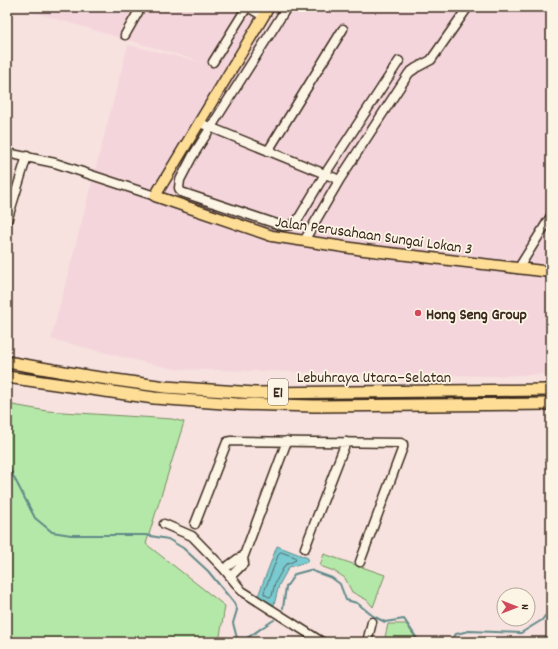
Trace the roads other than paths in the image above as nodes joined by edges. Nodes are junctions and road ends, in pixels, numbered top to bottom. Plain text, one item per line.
1 (141, 7) edge
2 (247, 7) edge
3 (287, 7) edge
4 (468, 7) edge
5 (266, 11) edge
6 (343, 29) dead end
7 (125, 35) dead end
8 (399, 61) dead end
9 (213, 62) dead end
10 (200, 123) junction
11 (210, 127) junction
12 (268, 151) junction
13 (7, 153) edge
14 (27, 156) junction
15 (325, 174) junction
16 (335, 178) dead end
17 (156, 196) junction
18 (551, 216) edge
19 (7, 221) edge
20 (304, 241) junction
21 (518, 268) junction
22 (551, 272) edge
23 (7, 362) edge
24 (7, 377) edge
25 (551, 390) edge
26 (551, 404) edge
27 (287, 441) junction
28 (346, 442) junction
29 (164, 524) dead end
30 (195, 524) dead end
31 (305, 548) dead end
32 (243, 558) junction
33 (360, 562) dead end
34 (224, 568) junction
35 (231, 576) junction
36 (372, 622) dead end
37 (322, 642) edge
38 (367, 642) edge

1 - 7 street
2 - 5 street
2 - 9 street
3 - 11 street
4 - 20 street
5 - 10 main road
6 - 12 street
8 - 15 street
10 - 11 street
10 - 17 main road
11 - 12 street
11 - 15 street
12 - 15 street
13 - 14 street
14 - 17 street
14 - 19 street
15 - 16 street
17 - 20 main road, Jalan Perusahaan Sungai Lokan 3
18 - 21 street
20 - 21 main road, Jalan Perusahaan Sungai Lokan 3
21 - 22 main road, Jalan Perusahaan Sungai Lokan 3
23 - 25 highway, Lebuhraya Utara–Selatan / E1
24 - 26 highway, Lebuhraya Utara–Selatan / E1
27 - 28 street
27 - 30 street
27 - 32 street
28 - 31 street
28 - 33 street
29 - 34 street
32 - 34 street
32 - 35 street
34 - 35 street
35 - 37 street
36 - 38 street

